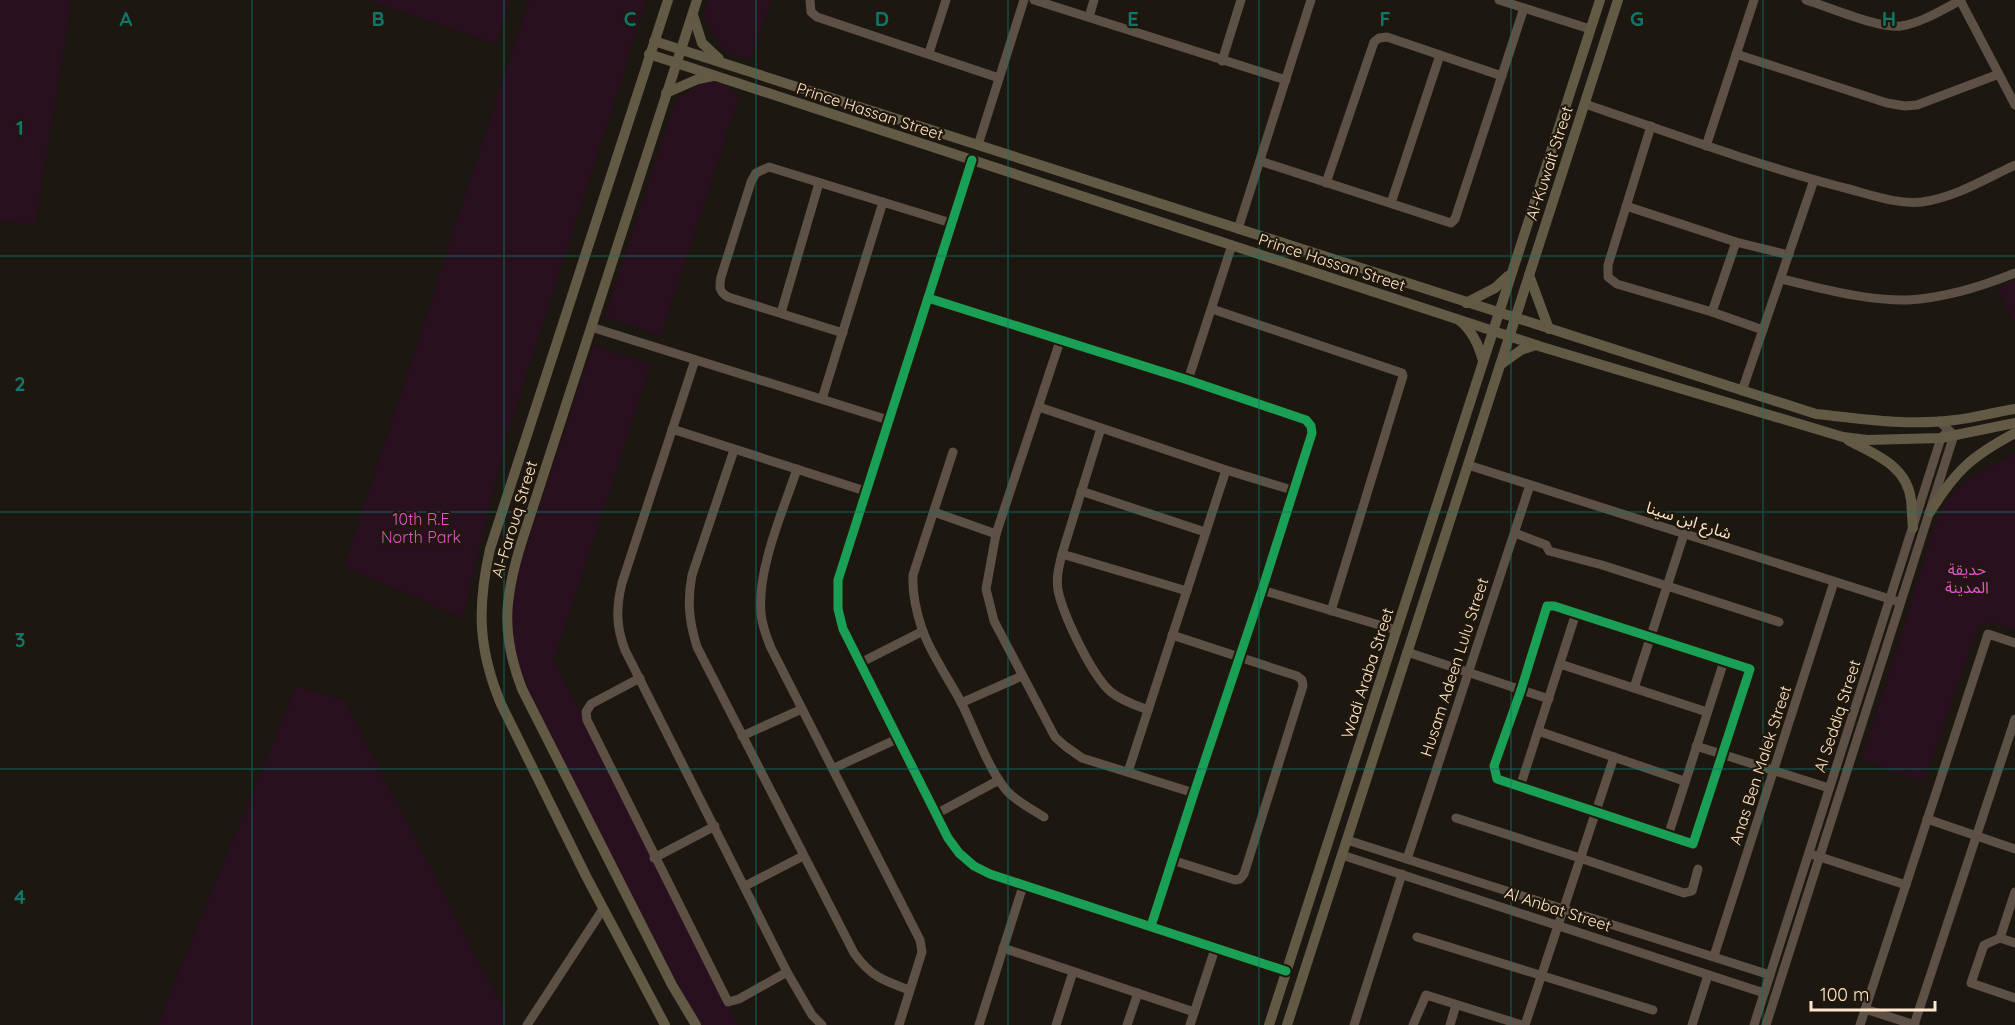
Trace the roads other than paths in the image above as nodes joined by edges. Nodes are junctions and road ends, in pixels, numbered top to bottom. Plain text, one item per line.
1 (668, 0) edge
2 (697, 0) edge
3 (810, 0) edge
4 (946, 0) edge
5 (1024, 0) edge
6 (1035, 0) edge
7 (1094, 0) edge
8 (1241, 0) edge
9 (1311, 0) edge
10 (1499, 0) edge
11 (1600, 0) edge
12 (1618, 0) edge
13 (1754, 0) edge
14 (1806, 0) edge
15 (1961, 0) edge
16 (1524, 8) junction
17 (693, 13) junction
18 (1089, 17) junction
19 (1590, 29) junction
20 (654, 41) junction
21 (680, 50) junction
22 (929, 53) junction
23 (649, 54) junction
24 (1736, 54) junction
25 (1440, 55) junction
26 (1222, 61) junction
27 (676, 63) junction
28 (724, 64) junction
29 (1999, 74) junction
30 (715, 76) junction
31 (1502, 76) junction
32 (999, 78) junction
33 (1286, 80) junction
34 (666, 93) junction
35 (1585, 104) junction
36 (2015, 105) edge
37 (1651, 126) junction
38 (978, 145) junction
39 (1706, 146) junction
40 (972, 160) junction
41 (1260, 161) junction
42 (2015, 165) edge
43 (1814, 180) junction
44 (819, 183) junction
45 (1326, 183) junction
46 (883, 202) junction
47 (1391, 203) junction
48 (1626, 206) junction
49 (951, 223) junction
50 (1238, 229) junction
51 (1736, 242) junction
52 (1232, 245) junction
53 (1789, 255) junction
54 (1512, 271) junction
55 (2015, 273) edge
56 (1529, 275) junction
57 (1781, 279) junction
58 (928, 298) junction
59 (1466, 303) junction
60 (1212, 309) junction
61 (1712, 312) junction
62 (781, 313) junction
63 (1499, 313) junction
64 (1515, 318) junction
65 (1458, 319) junction
66 (591, 327) junction
67 (1549, 329) junction
68 (1493, 330) junction
69 (1763, 330) junction
70 (843, 333) junction
71 (1509, 336) junction
72 (1060, 341) junction
73 (1542, 347) junction
74 (695, 360) junction
75 (1483, 362) junction
76 (1500, 365) junction
77 (1188, 380) junction
78 (1742, 392) junction
79 (822, 399) junction
80 (1039, 408) junction
81 (2015, 409) edge
82 (888, 420) junction
83 (1956, 420) junction
84 (1939, 421) junction
85 (2015, 423) edge
86 (1101, 428) junction
87 (672, 429) junction
88 (2015, 433) edge
89 (1948, 434) junction
90 (1843, 437) junction
91 (734, 450) junction
92 (953, 452) dead end
93 (1468, 465) junction
94 (796, 470) junction
95 (1226, 470) junction
96 (1530, 485) junction
97 (1292, 490) junction
98 (865, 491) junction
99 (1081, 491) junction
100 (934, 512) junction
101 (1930, 512) junction
102 (1913, 528) junction
103 (1205, 532) junction
104 (1515, 533) junction
105 (996, 534) junction
106 (1684, 534) junction
107 (1062, 554) junction
108 (1834, 582) junction
109 (1667, 587) junction
110 (1262, 590) junction
111 (1187, 591) junction
112 (1890, 600) junction
113 (1901, 603) junction
114 (1330, 611) junction
115 (1576, 613) junction
116 (1779, 622) dead end
117 (1396, 630) junction
118 (923, 632) junction
119 (1172, 635) junction
120 (1650, 637) junction
121 (2015, 643) edge
122 (1407, 652) junction
123 (1240, 657) junction
124 (1724, 661) junction
125 (860, 663) junction
126 (1560, 664) junction
127 (1468, 673) junction
128 (1022, 676) junction
129 (640, 678) junction
130 (1634, 688) junction
131 (1521, 690) junction
132 (1548, 699) junction
133 (962, 703) junction
134 (802, 709) junction
135 (1148, 710) junction
136 (1707, 712) junction
137 (1369, 714) junction
138 (1386, 718) junction
139 (2015, 719) edge
140 (1538, 731) junction
141 (742, 736) junction
142 (897, 739) junction
143 (1696, 746) junction
144 (1723, 754) junction
145 (1614, 757) junction
146 (834, 768) junction
147 (1774, 770) junction
148 (1128, 772) junction
149 (999, 780) junction
150 (1684, 781) junction
151 (1520, 787) junction
152 (1829, 788) junction
153 (1194, 793) junction
154 (1596, 812) junction
155 (936, 814) junction
156 (1044, 817) dead end
157 (1456, 819) dead end
158 (1927, 819) junction
159 (715, 826) junction
160 (1668, 836) junction
161 (1976, 836) junction
162 (1347, 840) junction
163 (2015, 849) edge
164 (1809, 854) junction
165 (1342, 855) junction
166 (803, 856) junction
167 (1820, 857) junction
168 (654, 858) junction
169 (1407, 858) junction
170 (1580, 858) junction
171 (1172, 860) junction
172 (1698, 869) dead end
173 (1402, 874) junction
174 (1906, 885) junction
175 (745, 886) junction
176 (1023, 886) junction
177 (2015, 892) edge
178 (603, 909) junction
179 (1563, 909) junction
180 (1558, 925) junction
181 (1151, 926) junction
182 (1417, 937) dead end
183 (2000, 938) junction
184 (2015, 943) edge
185 (1004, 948) junction
186 (1215, 949) junction
187 (1714, 956) junction
188 (1286, 971) junction
189 (787, 972) junction
190 (1073, 972) junction
191 (1541, 975) junction
192 (1708, 975) junction
193 (1770, 975) junction
194 (909, 990) junction
195 (1137, 993) junction
196 (1764, 993) junction
197 (2015, 998) edge
198 (1456, 1005) junction
199 (1865, 1009) junction
200 (1653, 1010) dead end
201 (1194, 1012) junction
202 (1863, 1024) edge
203 (527, 1025) edge
204 (665, 1025) edge
205 (696, 1025) edge
206 (822, 1025) edge
207 (899, 1025) edge
208 (980, 1025) edge
209 (1056, 1025) edge
210 (1127, 1025) edge
211 (1190, 1025) edge
212 (1269, 1025) edge
213 (1287, 1025) edge
214 (1354, 1025) edge
215 (1413, 1025) edge
216 (1450, 1025) edge
217 (1523, 1025) edge
218 (1692, 1025) edge
219 (1754, 1025) edge
220 (1766, 1025) edge
221 (1915, 1025) edge

1 - 20 main road, Al-Farouq Street
2 - 17 main road, Al-Farouq Street
3 - 22 street
4 - 22 street
5 - 32 street
6 - 18 street
7 - 18 street
8 - 26 street
9 - 33 street
10 - 16 street
11 - 19 main road, Al-Kuwait Street
12 - 35 main road, Al-Kuwait Street
13 - 24 street
14 - 15 street
15 - 29 street
16 - 19 street
16 - 31 street
17 - 21 main road, Al-Farouq Street
17 - 28 main road
18 - 26 street
19 - 54 main road, Al-Kuwait Street
20 - 21 main road, Prince Hassan Street
20 - 23 main road, Al-Farouq Street
21 - 27 main road, Al-Farouq Street
21 - 28 main road, Prince Hassan Street
22 - 32 street
23 - 27 main road, Prince Hassan Street
23 - 178 main road, Al-Farouq Street
24 - 29 street
24 - 39 street
25 - 31 street
25 - 45 street
25 - 47 street
26 - 33 street
27 - 30 main road, Prince Hassan Street
27 - 34 main road, Al-Farouq Street
28 - 38 main road, Prince Hassan Street
29 - 36 street
30 - 34 main road
30 - 40 main road, Prince Hassan Street
31 - 47 street
32 - 38 street
33 - 41 street
34 - 66 main road, Al-Farouq Street
35 - 37 street
35 - 56 main road, Al-Kuwait Street
37 - 39 street
37 - 48 street
38 - 50 main road, Prince Hassan Street
39 - 43 street
40 - 49 street
40 - 52 main road, Prince Hassan Street
41 - 45 street
41 - 50 street
42 - 43 street
43 - 53 street
44 - 46 street
44 - 62 street
44 - 62 street
45 - 47 street
46 - 49 street
46 - 70 street
48 - 51 street
48 - 61 street
49 - 58 street
50 - 59 main road, Prince Hassan Street
51 - 53 street
51 - 61 street
52 - 60 street
52 - 65 main road, Prince Hassan Street
53 - 57 street
54 - 59 main road
54 - 63 main road, Al-Kuwait Street
55 - 57 street
56 - 64 main road, Al-Kuwait Street
56 - 67 main road
57 - 69 street
58 - 72 street
58 - 82 street
59 - 63 main road, Prince Hassan Street
60 - 77 street
60 - 114 street
61 - 69 street
62 - 70 street
63 - 64 main road, Prince Hassan Street
63 - 68 main road, Al-Kuwait Street
64 - 67 main road, Prince Hassan Street
64 - 71 main road, Al-Kuwait Street
65 - 68 main road, Prince Hassan Street
65 - 75 main road
66 - 74 street
66 - 205 main road, Al-Farouq Street
67 - 78 main road, Prince Hassan Street
68 - 71 main road, Prince Hassan Street
68 - 75 main road, Wadi Araba Street
69 - 78 street
70 - 79 street
71 - 73 main road, Prince Hassan Street
71 - 76 main road, Wadi Araba Street
72 - 77 street
72 - 80 street
73 - 76 main road
73 - 90 main road, Prince Hassan Street
74 - 79 street
74 - 87 street
75 - 117 main road, Wadi Araba Street
76 - 93 main road, Wadi Araba Street
77 - 97 street
78 - 84 main road, Prince Hassan Street
79 - 82 street
80 - 86 street
80 - 105 street
81 - 83 main road, Prince Hassan Street
82 - 98 street
83 - 84 main road, Prince Hassan Street
83 - 89 street, Al Seddiq Street
84 - 89 street
85 - 89 main road, Prince Hassan Street
86 - 95 street
86 - 99 street
87 - 91 street
87 - 129 street
88 - 101 main road
89 - 90 main road, Prince Hassan Street
89 - 101 street, Al Seddiq Street
89 - 102 street, Al Seddiq Street
90 - 102 main road
91 - 94 street
91 - 141 street
92 - 100 street
93 - 96 street, شارع ابن سينا
93 - 122 main road, Wadi Araba Street
94 - 98 street
94 - 134 street
95 - 97 street
95 - 103 street
96 - 104 street, Husam Adeen Lulu Street
96 - 106 street, شارع ابن سينا
97 - 110 street
98 - 125 street
99 - 103 street
99 - 107 street
100 - 105 street
100 - 118 street
101 - 113 street, Al Seddiq Street
102 - 112 street, Al Seddiq Street
103 - 111 street
104 - 109 street
104 - 127 street, Husam Adeen Lulu Street
105 - 128 street
106 - 108 street, شارع ابن سينا
106 - 109 street
107 - 111 street
107 - 135 street
108 - 112 street, شارع ابن سينا
108 - 147 street, Anas Ben Malek Street
109 - 116 street
109 - 120 street
110 - 114 street
110 - 123 street
111 - 119 street
112 - 113 street, شارع ابن سينا
112 - 152 street, Al Seddiq Street
113 - 167 street, Al Seddiq Street
114 - 117 street
115 - 120 street
115 - 126 street
115 - 131 street
117 - 137 main road, Wadi Araba Street
118 - 125 street
118 - 133 street
119 - 123 street
119 - 135 street
120 - 124 street
120 - 130 street
121 - 158 street
122 - 127 street
122 - 138 main road, Wadi Araba Street
123 - 153 street
123 - 171 street
124 - 136 street
124 - 144 street
125 - 142 street
126 - 130 street
126 - 132 street
127 - 131 street
127 - 169 street, Husam Adeen Lulu Street
128 - 133 street
128 - 148 street
129 - 159 street
129 - 168 street
130 - 136 street
131 - 132 street
131 - 151 street
132 - 140 street
133 - 149 street
134 - 141 street
134 - 146 street
135 - 148 street
136 - 143 street
137 - 138 main road
137 - 188 main road, Wadi Araba Street
138 - 162 main road, Wadi Araba Street
139 - 161 street
140 - 145 street
140 - 151 street
141 - 166 street
142 - 146 street
142 - 155 street
143 - 144 street
143 - 150 street
144 - 147 street
144 - 160 street
145 - 150 street
145 - 154 street
146 - 194 street
147 - 152 street
147 - 187 street, Anas Ben Malek Street
148 - 153 street
149 - 155 street
149 - 156 street
150 - 160 street
151 - 154 street
152 - 164 street, Al Seddiq Street
153 - 171 street
154 - 160 street
154 - 170 street
155 - 176 street
157 - 170 street
158 - 161 street
158 - 174 street
159 - 168 street
159 - 175 street
161 - 163 street
161 - 221 street
162 - 165 main road, Wadi Araba Street
162 - 169 street, Al Anbat Street
164 - 167 street
164 - 193 street, Al Seddiq Street
165 - 173 street, Al Anbat Street
165 - 213 main road, Wadi Araba Street
166 - 175 street
166 - 194 street
167 - 174 street
167 - 220 street, Al Seddiq Street
168 - 189 street
169 - 179 street, Al Anbat Street
170 - 172 street
170 - 179 street
171 - 181 street
173 - 180 street, Al Anbat Street
173 - 214 street
174 - 199 street
175 - 189 street
176 - 181 street
176 - 185 street
177 - 183 street
178 - 203 street
178 - 204 main road, Al-Farouq Street
179 - 180 street
179 - 187 street, Al Anbat Street
180 - 191 street
180 - 192 street, Al Anbat Street
181 - 186 street
182 - 191 street
183 - 184 street
183 - 197 street
185 - 190 street
185 - 208 street
186 - 188 street
186 - 201 street
187 - 193 street, Al Anbat Street
188 - 212 main road, Wadi Araba Street
189 - 206 street
190 - 195 street
190 - 209 street
191 - 200 street
191 - 217 street
192 - 196 street, Al Anbat Street
192 - 218 street
193 - 196 street, Al Seddiq Street
194 - 207 street
195 - 201 street
195 - 210 street
196 - 219 street, Al Seddiq Street
198 - 215 street
198 - 216 street
198 - 217 street
199 - 202 street
199 - 221 street
201 - 211 street

